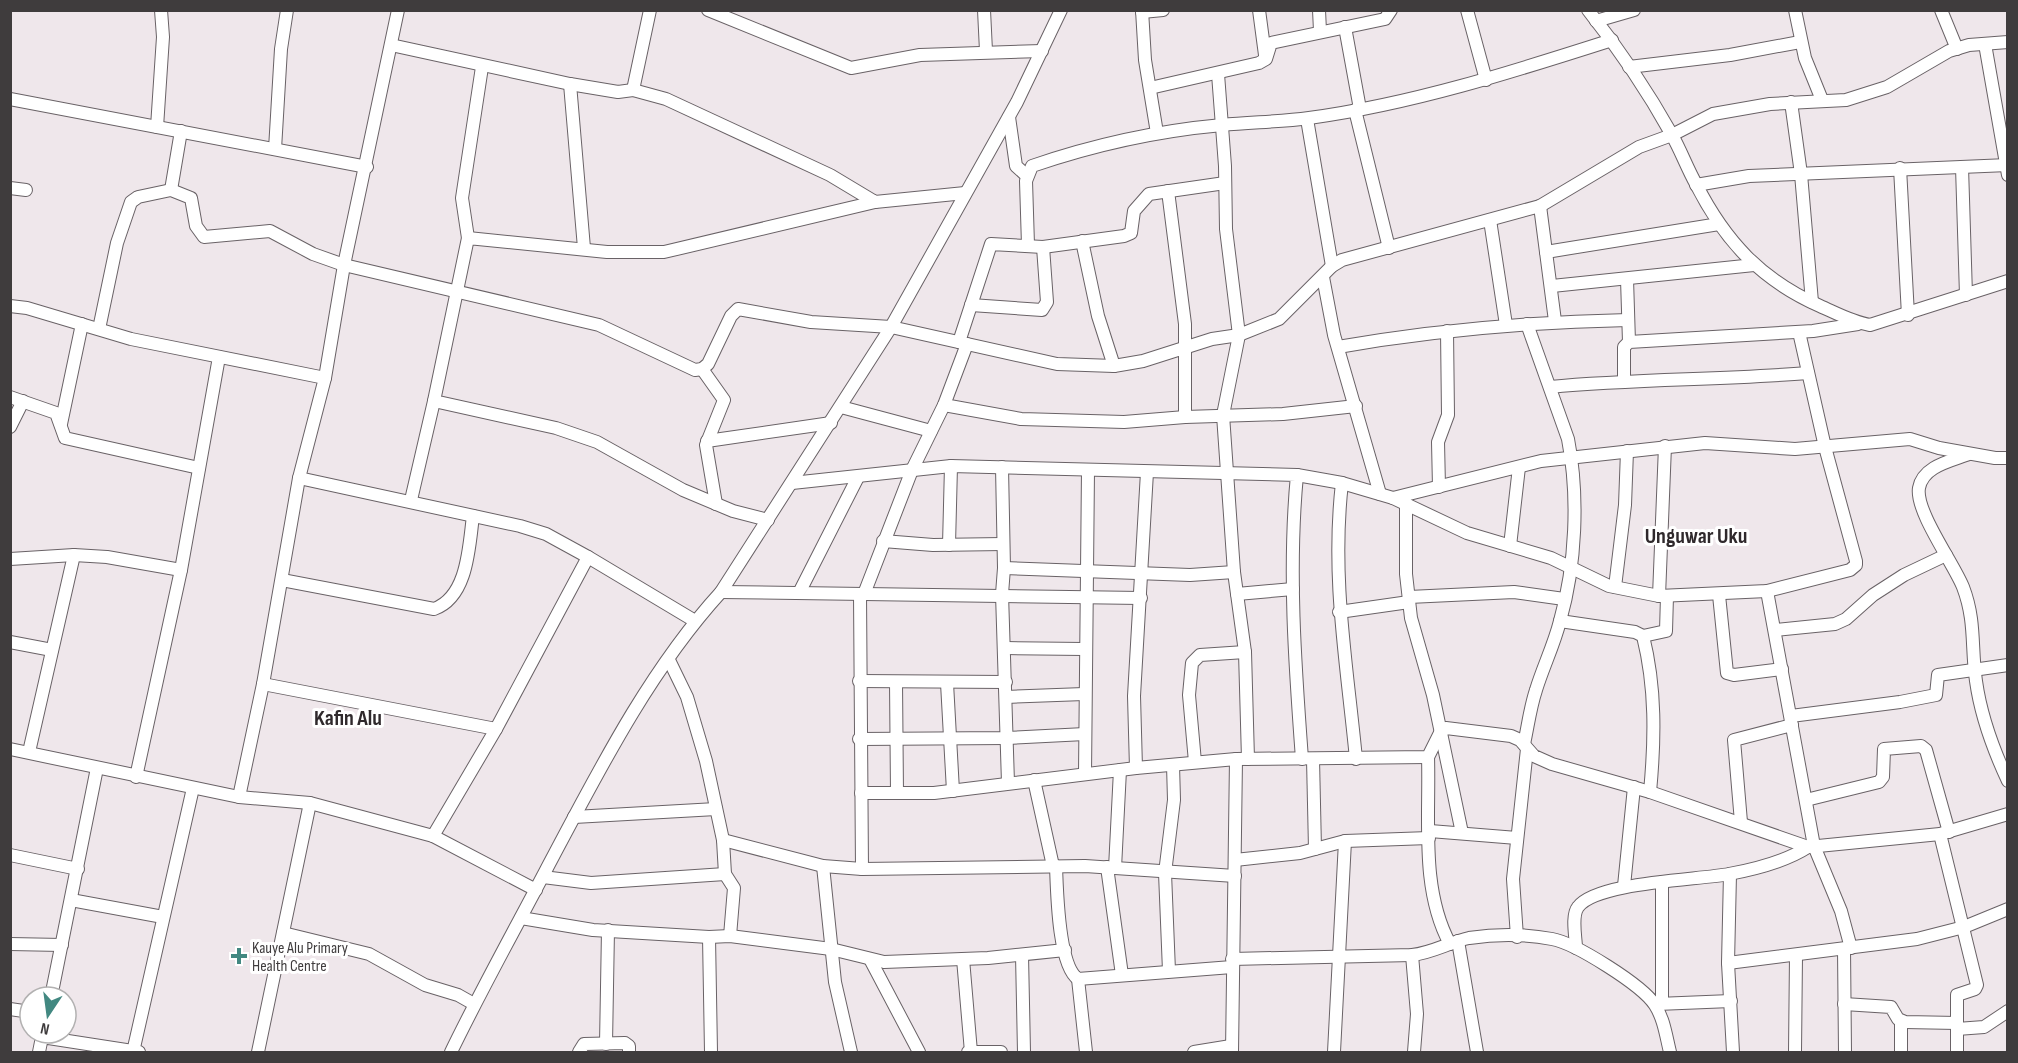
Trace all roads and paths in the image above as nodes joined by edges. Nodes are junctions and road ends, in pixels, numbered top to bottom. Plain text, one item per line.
1 (161, 10) edge
2 (287, 10) edge
3 (398, 10) edge
4 (650, 10) edge
5 (708, 10) edge
6 (984, 10) edge
7 (1061, 10) edge
8 (1163, 10) edge
9 (1259, 10) edge
10 (1319, 10) edge
11 (1392, 10) edge
12 (1467, 10) edge
13 (1588, 10) edge
14 (1634, 10) edge
15 (1795, 10) edge
16 (1941, 10) edge
17 (1142, 11) edge
18 (1596, 21) junction
19 (1345, 27) junction
20 (1320, 31) junction
21 (1612, 40) junction
22 (1800, 42) junction
23 (2007, 42) edge
24 (1985, 44) junction
25 (391, 45) junction
26 (1957, 49) junction
27 (986, 51) junction
28 (1042, 51) junction
29 (1266, 59) junction
30 (482, 67) junction
31 (1629, 67) junction
32 (1218, 74) junction
33 (1486, 80) junction
34 (570, 84) junction
35 (1150, 88) junction
36 (633, 90) junction
37 (10, 99) edge
38 (1822, 100) junction
39 (1791, 102) junction
40 (1357, 110) junction
41 (1009, 117) junction
42 (1307, 118) junction
43 (1222, 125) junction
44 (158, 126) junction
45 (181, 131) junction
46 (1157, 133) junction
47 (1672, 135) junction
48 (275, 149) junction
49 (367, 166) junction
50 (1962, 167) junction
51 (1900, 168) junction
52 (2007, 169) edge
53 (1801, 174) junction
54 (1026, 176) junction
55 (1225, 183) junction
56 (1696, 185) junction
57 (10, 188) edge
58 (26, 190) dead end
59 (171, 190) junction
60 (1168, 191) junction
61 (965, 193) junction
62 (875, 202) junction
63 (1540, 206) junction
64 (1490, 220) junction
65 (1719, 224) junction
66 (468, 238) junction
67 (1082, 242) junction
68 (1028, 245) junction
69 (1043, 246) junction
70 (584, 248) junction
71 (1389, 248) junction
72 (1546, 252) junction
73 (344, 265) junction
74 (1754, 265) junction
75 (1332, 266) junction
76 (1323, 277) junction
77 (1628, 279) junction
78 (2007, 281) edge
79 (1552, 286) junction
80 (456, 291) junction
81 (1966, 295) junction
82 (1812, 302) junction
83 (971, 304) junction
84 (10, 306) edge
85 (1908, 315) junction
86 (1628, 320) junction
87 (1555, 321) junction
88 (1860, 323) junction
89 (82, 324) junction
90 (1527, 324) junction
91 (1506, 325) junction
92 (891, 327) junction
93 (99, 329) junction
94 (1447, 330) junction
95 (1799, 332) junction
96 (1239, 334) junction
97 (1629, 342) junction
98 (963, 343) junction
99 (1186, 345) junction
100 (1338, 346) junction
101 (219, 357) junction
102 (1114, 366) junction
103 (702, 369) junction
104 (1808, 373) junction
105 (325, 378) junction
106 (1624, 380) junction
107 (1551, 387) junction
108 (17, 399) edge
109 (434, 401) junction
110 (944, 405) junction
111 (1356, 406) junction
112 (841, 407) junction
113 (1223, 415) junction
114 (1185, 417) junction
115 (831, 423) junction
116 (61, 424) junction
117 (10, 428) edge
118 (931, 431) junction
119 (707, 441) junction
120 (1665, 446) junction
121 (1825, 447) junction
122 (1627, 451) junction
123 (1971, 454) junction
124 (2007, 458) edge
125 (1572, 459) junction
126 (951, 466) junction
127 (1002, 467) junction
128 (1519, 467) junction
129 (199, 468) junction
130 (912, 470) junction
131 (1088, 471) junction
132 (1146, 472) junction
133 (1226, 472) junction
134 (1297, 475) junction
135 (858, 477) junction
136 (299, 478) junction
137 (792, 483) junction
138 (1342, 483) junction
139 (1439, 487) junction
140 (1380, 494) junction
141 (1393, 498) junction
142 (411, 500) junction
143 (1406, 503) junction
144 (716, 504) junction
145 (473, 516) junction
146 (768, 520) junction
147 (883, 541) junction
148 (1003, 544) junction
149 (949, 545) junction
150 (1510, 546) junction
151 (74, 555) junction
152 (1946, 555) junction
153 (588, 557) junction
154 (10, 559) edge
155 (1004, 568) junction
156 (1570, 568) junction
157 (181, 570) junction
158 (1086, 570) junction
159 (1234, 572) junction
160 (1142, 574) junction
161 (282, 580) junction
162 (1615, 587) junction
163 (1293, 589) junction
164 (800, 591) junction
165 (1767, 591) junction
166 (721, 592) junction
167 (862, 594) junction
168 (1002, 594) junction
169 (1237, 594) junction
170 (1719, 595) junction
171 (1086, 596) junction
172 (1663, 596) junction
173 (1141, 598) junction
174 (1564, 599) junction
175 (1409, 600) junction
176 (1339, 612) junction
177 (695, 621) junction
178 (1560, 621) junction
179 (1775, 630) junction
180 (1643, 636) junction
181 (10, 642) edge
182 (1006, 648) junction
183 (1084, 649) junction
184 (52, 650) junction
185 (1245, 652) junction
186 (669, 660) junction
187 (2007, 665) edge
188 (1782, 669) junction
189 (1975, 669) junction
190 (859, 681) junction
191 (896, 682) junction
192 (947, 682) junction
193 (1006, 682) junction
194 (263, 684) junction
195 (1084, 694) junction
196 (1006, 697) junction
197 (1791, 720) junction
198 (496, 729) junction
199 (1440, 732) junction
200 (1084, 734) junction
201 (1007, 738) junction
202 (860, 739) junction
203 (897, 739) junction
204 (950, 739) junction
205 (1525, 747) junction
206 (10, 749) edge
207 (29, 752) junction
208 (1428, 758) junction
209 (1242, 759) junction
210 (1308, 759) junction
211 (1356, 759) junction
212 (1195, 762) junction
213 (1173, 765) junction
214 (97, 768) junction
215 (1136, 768) junction
216 (1120, 770) junction
217 (1085, 774) junction
218 (136, 777) junction
219 (1034, 780) junction
220 (2007, 781) edge
221 (1008, 783) junction
222 (1634, 787) junction
223 (193, 788) junction
224 (953, 791) junction
225 (1650, 792) junction
226 (861, 793) junction
227 (897, 793) junction
228 (239, 796) junction
229 (1806, 800) junction
230 (310, 803) junction
231 (716, 808) junction
232 (2007, 814) edge
233 (574, 817) junction
234 (1741, 822) junction
235 (1462, 833) junction
236 (1944, 833) junction
237 (1430, 834) junction
238 (433, 836) junction
239 (1517, 838) junction
240 (723, 840) junction
241 (1344, 841) junction
242 (1811, 847) junction
243 (1315, 849) junction
244 (10, 855) edge
245 (1235, 861) junction
246 (823, 866) junction
247 (1054, 866) junction
248 (1111, 868) junction
249 (78, 869) junction
250 (862, 869) junction
251 (1165, 873) junction
252 (725, 874) junction
253 (1730, 874) junction
254 (1235, 876) junction
255 (543, 877) junction
256 (1662, 882) junction
257 (1623, 886) junction
258 (536, 890) junction
259 (71, 900) junction
260 (2007, 909) edge
261 (163, 917) junction
262 (521, 918) junction
263 (1964, 927) junction
264 (608, 930) junction
265 (283, 933) junction
266 (730, 936) junction
267 (710, 937) junction
268 (1517, 937) junction
269 (1454, 943) junction
270 (10, 944) edge
271 (62, 945) junction
272 (1576, 948) junction
273 (831, 949) junction
274 (1848, 949) junction
275 (1065, 950) junction
276 (1337, 954) junction
277 (1022, 955) junction
278 (1412, 955) junction
279 (1796, 956) junction
280 (963, 959) junction
281 (871, 961) junction
282 (1232, 963) junction
283 (1728, 963) junction
284 (1169, 971) junction
285 (1122, 975) junction
286 (1078, 979) junction
287 (54, 985) edge
288 (1731, 1001) junction
289 (474, 1004) junction
290 (1658, 1004) junction
291 (1844, 1004) junction
292 (2007, 1011) edge
293 (1901, 1022) junction
294 (1957, 1026) junction
295 (78, 1042) edge
296 (606, 1044) junction
297 (1231, 1049) edge
298 (136, 1052) edge
299 (970, 1052) edge
300 (258, 1053) edge
301 (451, 1053) edge
302 (579, 1053) edge
303 (629, 1053) edge
304 (711, 1053) edge
305 (851, 1053) edge
306 (919, 1053) edge
307 (1001, 1053) edge
308 (1024, 1053) edge
309 (1086, 1053) edge
310 (1194, 1053) edge
311 (1334, 1053) edge
312 (1414, 1053) edge
313 (1477, 1053) edge
314 (1670, 1053) edge
315 (1733, 1053) edge
316 (1796, 1053) edge
317 (1845, 1053) edge
318 (1901, 1053) edge
319 (1957, 1053) edge

1 - 44 street
2 - 48 street
3 - 25 street
4 - 36 street
5 - 27 street
6 - 27 street
7 - 28 street
8 - 17 street
9 - 29 street
10 - 20 street
11 - 19 street
12 - 33 street
13 - 18 street
14 - 18 street
15 - 22 street
16 - 26 street
17 - 35 street
18 - 21 street
19 - 20 street
19 - 40 street
20 - 29 street
21 - 31 street
21 - 33 street
22 - 31 street
22 - 38 street
23 - 24 street
24 - 26 street
24 - 52 street
25 - 30 street
25 - 49 street
26 - 38 street
27 - 28 street
28 - 41 street
29 - 32 street
30 - 34 street
30 - 66 street
31 - 47 street
32 - 35 street
32 - 43 street
33 - 40 street
34 - 36 street
34 - 70 street
35 - 46 street
36 - 62 street
37 - 44 street
38 - 39 street
39 - 47 street
39 - 53 street
40 - 42 street
40 - 71 street
41 - 54 street
41 - 61 street
42 - 43 street
42 - 75 street
43 - 46 street
43 - 55 street
44 - 45 street
45 - 48 street
45 - 59 street
46 - 54 street
47 - 56 street
47 - 63 street
48 - 49 street
49 - 73 street
50 - 51 street
50 - 52 street
50 - 81 street
51 - 53 street
51 - 85 street
53 - 56 street
53 - 82 street
54 - 68 street
55 - 60 street
55 - 96 street
56 - 65 street
57 - 58 street
59 - 73 street
59 - 93 street
60 - 67 street
60 - 99 street
61 - 62 street
61 - 92 street
62 - 70 street
63 - 64 street
63 - 72 street
64 - 71 street
64 - 91 street
65 - 72 street
65 - 74 street
66 - 70 street
66 - 80 street
67 - 69 street
67 - 102 street
68 - 69 street
68 - 83 street
69 - 83 street
71 - 75 street
72 - 79 street
73 - 80 street
73 - 105 street
74 - 77 street
74 - 82 street
75 - 76 street
76 - 96 street
76 - 100 street
77 - 79 street
77 - 86 street
78 - 81 street
79 - 87 street
80 - 103 street
80 - 109 street
81 - 85 street
82 - 88 street
83 - 98 street
84 - 89 street
85 - 88 street
86 - 87 street
86 - 97 street
87 - 90 street
88 - 95 street
89 - 93 street
89 - 116 street
90 - 91 street
90 - 107 street
91 - 94 street
92 - 98 street
92 - 103 street
92 - 112 street
93 - 101 street
94 - 100 street
94 - 139 street
95 - 97 street
95 - 104 street
96 - 99 street
96 - 113 street
97 - 106 street
98 - 102 street
98 - 110 street
99 - 102 street
99 - 114 street
100 - 111 street
101 - 105 street
101 - 129 street
103 - 119 street
104 - 106 street
104 - 121 street
105 - 136 street
106 - 107 street
107 - 125 street
108 - 116 street
108 - 117 street
109 - 142 street
109 - 144 street
110 - 114 street
110 - 118 street
111 - 113 street
111 - 140 street
112 - 115 street
112 - 118 street
113 - 114 street
113 - 133 street
115 - 119 street
115 - 137 street
116 - 129 street
118 - 130 street
119 - 144 street
120 - 121 street
120 - 122 street
120 - 172 street
121 - 123 street
121 - 165 street
122 - 125 street
122 - 162 street
123 - 124 street
123 - 152 street
125 - 128 street
125 - 156 street
126 - 127 street
126 - 130 street
126 - 149 street
127 - 131 street
127 - 148 street
128 - 139 street
128 - 150 street
129 - 157 street
130 - 135 street
130 - 147 street
131 - 132 street
131 - 158 street
132 - 133 street
132 - 160 street
133 - 134 street
133 - 159 street
134 - 138 street
134 - 163 street
135 - 137 street
135 - 164 street
136 - 142 street
136 - 161 street
137 - 146 street
138 - 140 street
138 - 176 street
139 - 141 street
140 - 141 street
141 - 143 street
142 - 145 street
143 - 150 street
143 - 175 street
144 - 146 street
145 - 153 street
145 - 161 street
146 - 166 street
147 - 149 street
147 - 167 street
148 - 149 street
148 - 155 street
150 - 156 street
151 - 154 street
151 - 157 street
151 - 184 street
152 - 179 street
152 - 189 street
153 - 177 street
153 - 198 street
155 - 158 street
155 - 168 street
156 - 162 street
156 - 174 street
157 - 218 street
158 - 160 street
158 - 171 street
159 - 160 street
159 - 169 street
160 - 173 street
161 - 194 street
162 - 172 street
163 - 169 street
163 - 210 street
164 - 166 street
164 - 167 street
165 - 170 street
165 - 179 street
166 - 177 street
167 - 168 street
167 - 190 street
168 - 171 street
168 - 182 street
169 - 185 street
170 - 172 street
170 - 188 street
171 - 173 street
171 - 183 street
172 - 180 street
173 - 215 street
174 - 175 street
174 - 178 street
175 - 176 street
175 - 199 street
176 - 211 street
177 - 186 street
178 - 180 street
178 - 205 street
179 - 188 street
180 - 225 street
181 - 184 street
182 - 183 street
182 - 193 street
183 - 195 street
184 - 207 street
185 - 209 street
185 - 212 street
186 - 231 street
186 - 233 street
187 - 189 street
188 - 197 street
189 - 197 street
189 - 220 street
190 - 191 street
190 - 202 street
191 - 192 street
191 - 203 street
192 - 193 street
192 - 204 street
193 - 196 street
194 - 198 street
194 - 228 street
195 - 196 street
195 - 200 street
196 - 201 street
197 - 229 street
197 - 234 street
198 - 238 street
199 - 205 street
199 - 208 street
199 - 235 street
200 - 201 street
200 - 217 street
201 - 204 street
201 - 221 street
202 - 203 street
202 - 226 street
203 - 204 street
203 - 227 street
204 - 224 street
205 - 222 street
205 - 239 street
206 - 207 street
207 - 214 street
208 - 211 street
208 - 237 street
209 - 210 street
209 - 212 street
209 - 245 street
210 - 211 street
210 - 243 street
212 - 213 street
213 - 215 street
213 - 251 street
214 - 218 street
214 - 249 street
215 - 216 street
216 - 217 street
216 - 248 street
217 - 219 street
218 - 223 street
219 - 221 street
219 - 247 street
221 - 224 street
222 - 225 street
222 - 257 street
223 - 228 street
223 - 261 street
224 - 227 street
225 - 234 street
226 - 227 street
226 - 250 street
228 - 230 street
229 - 236 street
229 - 242 street
230 - 238 street
230 - 265 street
231 - 233 street
231 - 240 street
232 - 236 street
233 - 255 street
234 - 242 street
235 - 237 street
235 - 239 street
236 - 242 street
236 - 263 street
237 - 241 street
237 - 269 street
238 - 258 street
239 - 268 street
240 - 246 street
240 - 252 street
241 - 243 street
241 - 276 street
242 - 253 street
242 - 274 street
243 - 245 street
244 - 249 street
245 - 254 street
246 - 250 street
246 - 273 street
247 - 248 street
247 - 250 street
247 - 275 street
248 - 251 street
248 - 285 street
249 - 259 street
251 - 254 street
251 - 284 street
252 - 255 street
252 - 266 street
253 - 256 street
253 - 283 street
254 - 282 street
255 - 258 street
256 - 257 street
256 - 290 street
257 - 272 street
258 - 262 street
259 - 261 street
259 - 271 street
260 - 263 street
261 - 298 street
262 - 264 street
262 - 289 street
263 - 274 street
263 - 294 street
264 - 267 street
264 - 296 street
265 - 289 street
265 - 300 street
266 - 267 street
266 - 273 street
267 - 304 street
268 - 269 street
268 - 272 street
269 - 278 street
269 - 313 street
270 - 271 street
271 - 287 street
272 - 290 street
273 - 281 street
273 - 305 street
274 - 279 street
274 - 291 street
275 - 277 street
275 - 286 street
276 - 278 street
276 - 282 street
276 - 311 street
277 - 280 street
277 - 308 street
278 - 312 street
279 - 283 street
279 - 316 street
280 - 281 street
280 - 299 street
281 - 306 street
282 - 284 street
282 - 297 street
283 - 288 street
284 - 285 street
285 - 286 street
286 - 309 street
288 - 290 street
288 - 315 street
289 - 301 street
290 - 314 street
291 - 293 street
291 - 317 street
292 - 294 street
293 - 294 street
293 - 318 street
294 - 319 street
295 - 298 street
296 - 302 street
296 - 303 street
297 - 310 street
299 - 307 street

